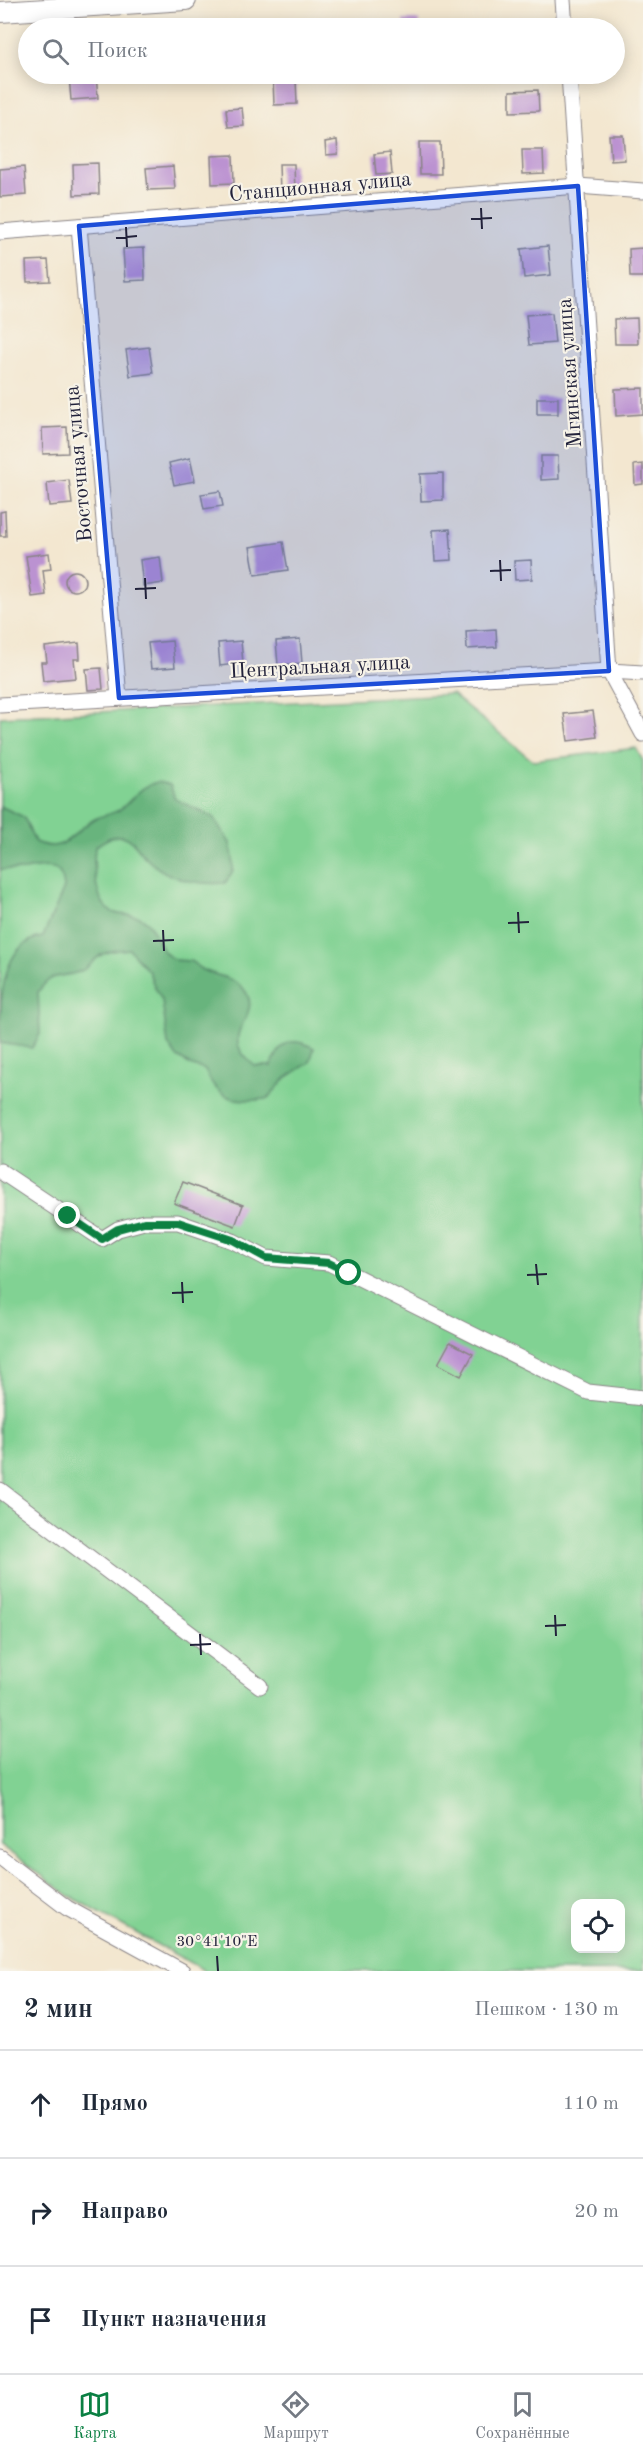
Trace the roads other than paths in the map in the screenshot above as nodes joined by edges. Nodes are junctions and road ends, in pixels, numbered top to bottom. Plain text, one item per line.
1 (186, 0) edge
2 (563, 0) edge
3 (0, 12) edge
4 (564, 18) edge
5 (570, 84) edge
6 (578, 186) junction
7 (643, 191) edge
8 (79, 226) junction
9 (0, 232) edge
10 (609, 671) junction
11 (643, 673) edge
12 (119, 698) junction
13 (0, 705) edge
14 (643, 734) edge
15 (0, 1171) edge
16 (643, 1398) edge
17 (0, 1490) edge
18 (260, 1686) dead end
19 (0, 1857) edge
20 (182, 1971) edge

1 - 3 main road
2 - 4 street
5 - 6 street, Мгинская улица
6 - 7 street, Станционная улица
6 - 8 street, Станционная улица
6 - 10 street, Мгинская улица
8 - 9 street, Станционная улица
8 - 12 street, Восточная улица
10 - 11 street, Центральная улица
10 - 12 street, Центральная улица
10 - 14 street
12 - 13 street, Центральная улица
15 - 16 street
17 - 18 street
19 - 20 street

